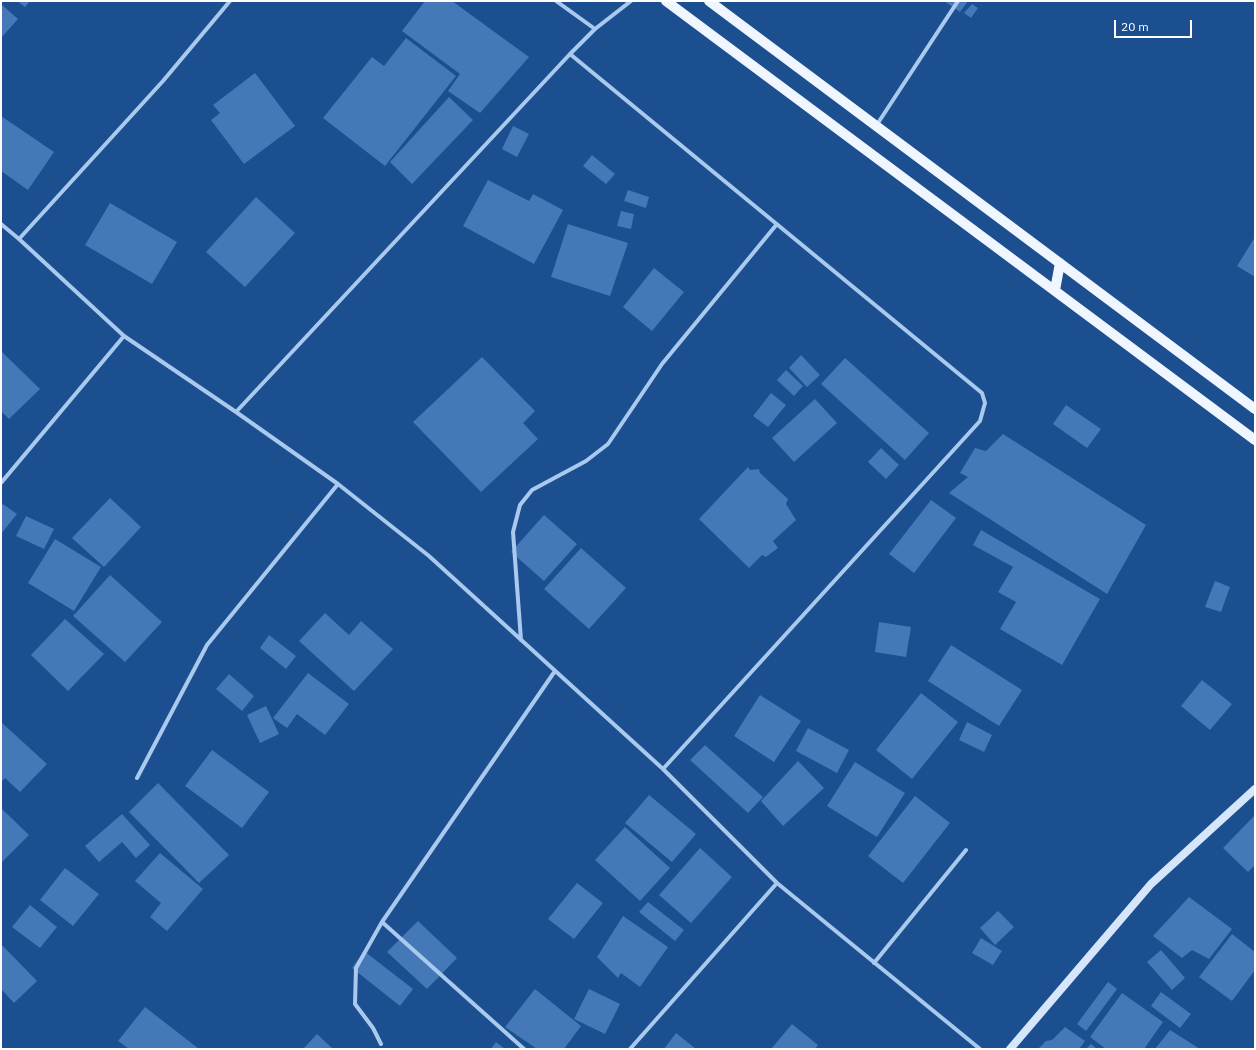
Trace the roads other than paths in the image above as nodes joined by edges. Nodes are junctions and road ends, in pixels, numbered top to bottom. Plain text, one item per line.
1 (230, 1) edge
2 (556, 1) edge
3 (630, 1) edge
4 (666, 1) edge
5 (709, 1) edge
6 (958, 1) edge
7 (595, 29) junction
8 (570, 54) junction
9 (876, 126) junction
10 (1, 224) edge
11 (777, 224) junction
12 (19, 239) junction
13 (1060, 263) junction
14 (1055, 290) junction
15 (124, 336) junction
16 (1255, 409) edge
17 (236, 412) junction
18 (1255, 440) edge
19 (1, 483) edge
20 (338, 484) junction
21 (521, 640) junction
22 (555, 671) junction
23 (663, 769) junction
24 (137, 778) dead end
25 (1255, 789) edge
26 (966, 850) dead end
27 (777, 883) junction
28 (382, 922) junction
29 (874, 963) junction
30 (381, 1044) dead end
31 (524, 1049) edge
32 (630, 1049) edge
33 (980, 1049) edge
34 (1010, 1049) edge

1 - 12 street
2 - 7 street
3 - 7 street
4 - 14 main road
5 - 9 main road
6 - 9 street
7 - 8 street
8 - 11 street
8 - 17 street
9 - 13 main road
10 - 12 street
11 - 21 street
11 - 23 street
12 - 15 street
13 - 14 main road
13 - 16 main road
14 - 18 main road
15 - 17 street
15 - 19 street
17 - 20 street
20 - 21 street
20 - 24 street
21 - 22 street
22 - 23 street
22 - 28 street
23 - 27 street
25 - 34 street
26 - 29 street
27 - 29 street
27 - 32 street
28 - 30 street
28 - 31 street
29 - 33 street

